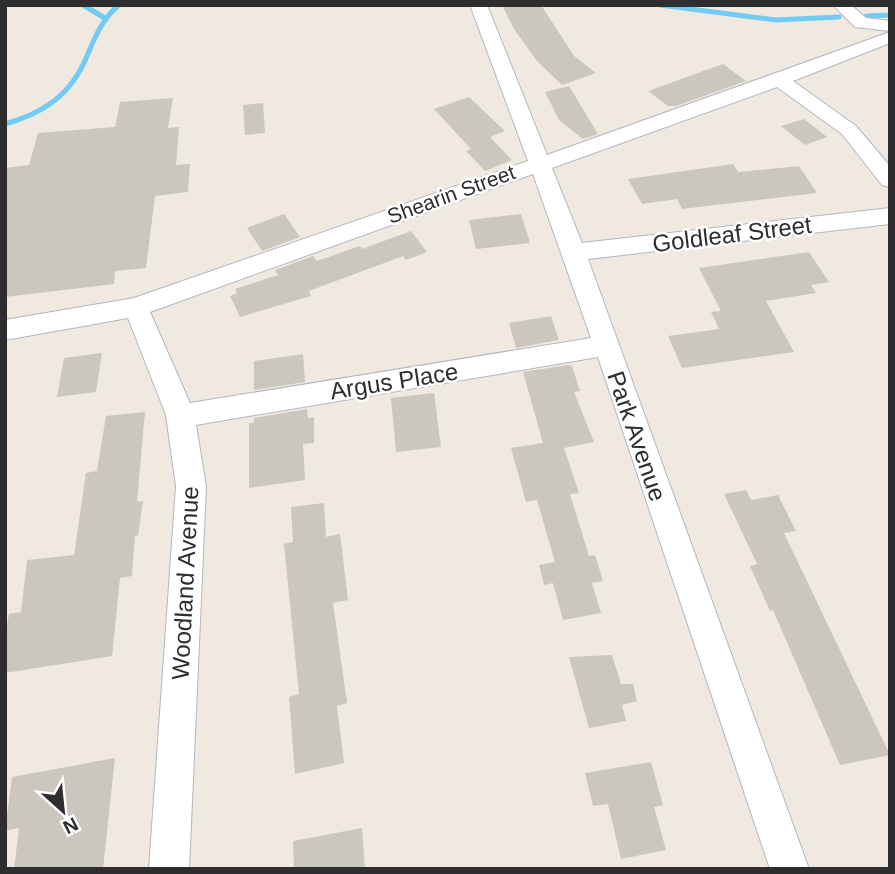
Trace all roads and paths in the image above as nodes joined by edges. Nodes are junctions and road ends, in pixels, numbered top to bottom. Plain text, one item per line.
1 (478, 5) edge
2 (841, 5) edge
3 (890, 26) edge
4 (890, 37) edge
5 (779, 80) junction
6 (539, 163) junction
7 (890, 180) edge
8 (890, 216) edge
9 (574, 253) junction
10 (136, 307) junction
11 (5, 330) edge
12 (606, 346) junction
13 (183, 416) junction
14 (169, 869) edge
15 (790, 869) edge

1 - 6 street, Park Avenue
2 - 3 street
4 - 5 street, Shearin Street
5 - 6 street, Shearin Street
5 - 7 street
6 - 9 street, Park Avenue
6 - 10 street, Shearin Street
8 - 9 street, Goldleaf Street
9 - 12 street, Park Avenue
10 - 11 street, Shearin Street
10 - 13 street, Woodland Avenue
12 - 13 street, Argus Place
12 - 15 street, Park Avenue
13 - 14 street, Woodland Avenue

